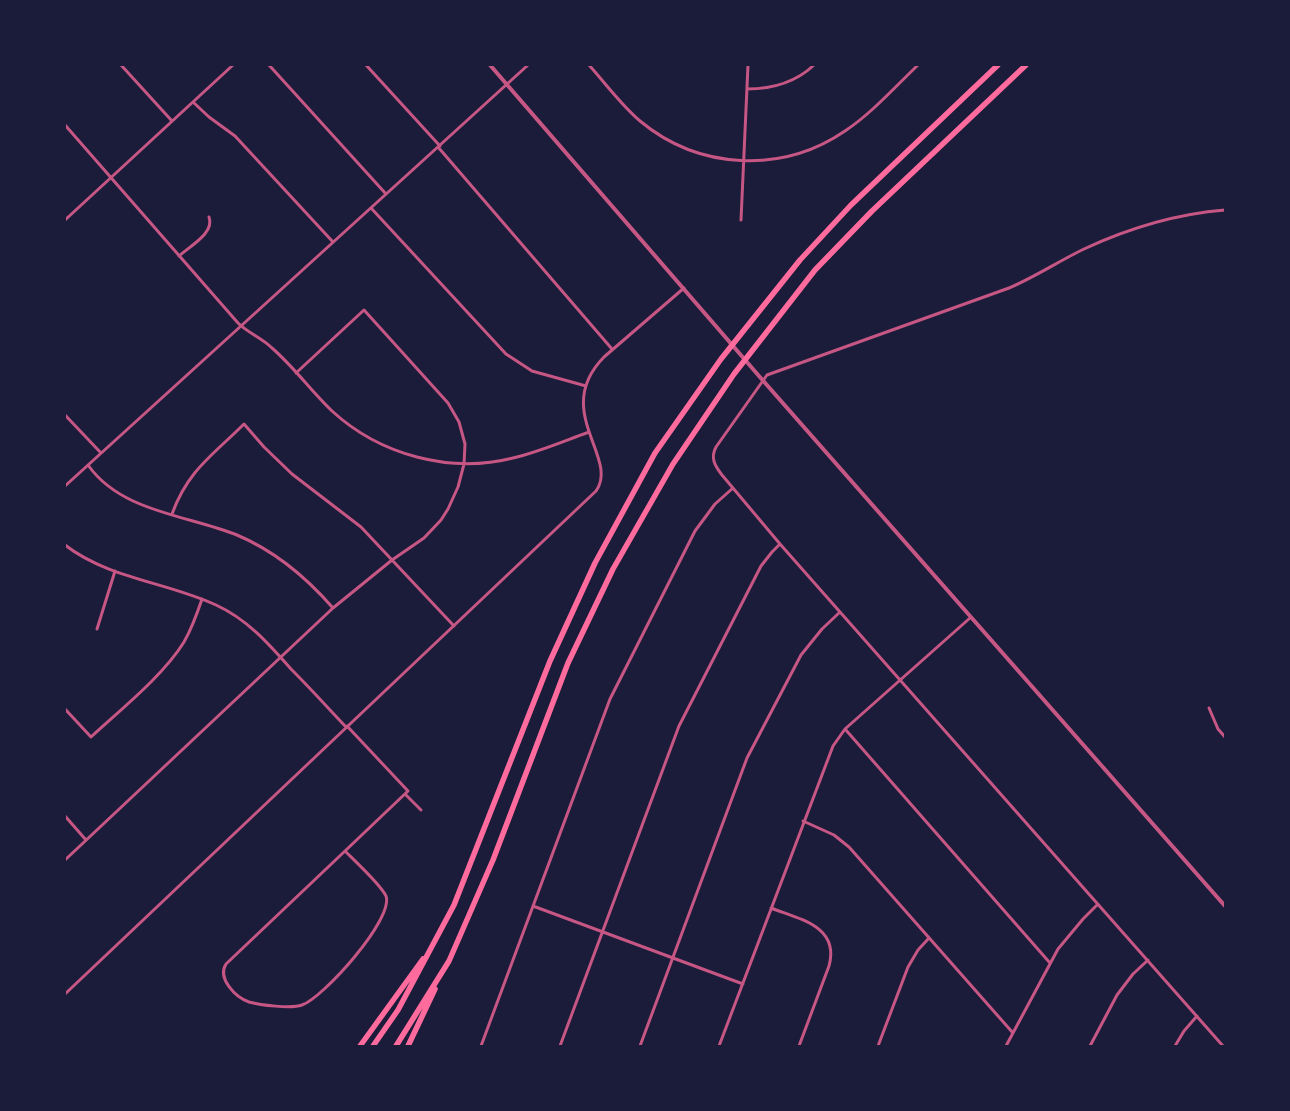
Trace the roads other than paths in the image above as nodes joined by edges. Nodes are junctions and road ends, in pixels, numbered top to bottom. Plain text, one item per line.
1 (121, 65) edge
2 (233, 65) edge
3 (268, 65) edge
4 (366, 65) edge
5 (490, 65) edge
6 (528, 65) edge
7 (589, 65) edge
8 (748, 65) edge
9 (814, 65) edge
10 (918, 65) edge
11 (998, 65) edge
12 (1026, 65) edge
13 (507, 84) junction
14 (747, 89) junction
15 (193, 102) junction
16 (172, 121) junction
17 (65, 125) edge
18 (439, 146) junction
19 (744, 161) junction
20 (111, 178) junction
21 (386, 194) junction
22 (371, 208) junction
23 (1225, 210) edge
24 (209, 217) dead end
25 (65, 220) edge
26 (742, 220) dead end
27 (333, 242) junction
28 (179, 256) junction
29 (684, 288) junction
30 (241, 326) junction
31 (612, 350) junction
32 (296, 373) junction
33 (763, 381) junction
34 (586, 386) junction
35 (65, 415) edge
36 (589, 432) junction
37 (101, 453) junction
38 (464, 464) junction
39 (88, 465) junction
40 (65, 486) edge
41 (733, 488) junction
42 (172, 514) junction
43 (65, 544) edge
44 (780, 544) junction
45 (392, 560) junction
46 (115, 571) junction
47 (202, 599) junction
48 (334, 608) junction
49 (840, 612) junction
50 (970, 618) junction
51 (454, 626) junction
52 (96, 629) dead end
53 (280, 657) junction
54 (900, 680) junction
55 (1209, 708) dead end
56 (65, 709) edge
57 (346, 726) junction
58 (845, 729) junction
59 (1225, 737) edge
60 (405, 794) junction
61 (421, 810) dead end
62 (65, 816) edge
63 (803, 820) junction
64 (87, 840) junction
65 (345, 850) junction
66 (65, 860) edge
67 (1098, 904) junction
68 (533, 906) junction
69 (1225, 906) edge
70 (771, 908) junction
71 (602, 932) junction
72 (929, 938) junction
73 (437, 939) junction
74 (673, 958) junction
75 (1148, 960) junction
76 (449, 961) junction
77 (1050, 963) junction
78 (743, 984) junction
79 (65, 994) edge
80 (1197, 1016) junction
81 (1013, 1033) junction
82 (360, 1046) edge
83 (373, 1046) edge
84 (396, 1046) edge
85 (408, 1046) edge
86 (481, 1046) edge
87 (560, 1046) edge
88 (640, 1046) edge
89 (720, 1046) edge
90 (799, 1046) edge
91 (878, 1046) edge
92 (1006, 1046) edge
93 (1090, 1046) edge
94 (1175, 1046) edge
95 (1223, 1046) edge

1 - 16 street
2 - 15 street
3 - 21 street
4 - 18 street
5 - 13 street
6 - 13 street
7 - 19 street
8 - 14 street
9 - 14 street
10 - 19 street
11 - 73 highway
12 - 76 highway
13 - 18 street
13 - 29 street
14 - 19 street
15 - 16 street
15 - 27 street
16 - 20 street
17 - 20 street
18 - 21 street
18 - 31 street
19 - 26 street
20 - 25 street
20 - 28 street
21 - 22 street
22 - 27 street
22 - 34 street
23 - 33 street
24 - 28 street
27 - 30 street
28 - 30 street
29 - 31 street
29 - 33 street
30 - 32 street
30 - 37 street
31 - 34 street
32 - 38 street
32 - 38 street
33 - 41 street
33 - 50 street
34 - 36 street
35 - 37 street
36 - 38 street
36 - 51 street
37 - 39 street
38 - 45 street
39 - 40 street
39 - 42 street
41 - 44 street
41 - 68 street
42 - 45 street
42 - 48 street
43 - 46 street
44 - 49 street
44 - 71 street
45 - 48 street
45 - 51 street
46 - 47 street
46 - 52 street
47 - 53 street
47 - 56 street
48 - 53 street
49 - 54 street
49 - 74 street
50 - 54 street
50 - 69 street
51 - 57 street
53 - 57 street
53 - 64 street
54 - 58 street
54 - 67 street
55 - 59 street
57 - 60 street
57 - 79 street
58 - 63 street
58 - 77 street
60 - 61 street
60 - 65 street
62 - 64 street
63 - 70 street
63 - 72 street
64 - 66 street
65 - 65 street
67 - 75 street
67 - 77 street
68 - 71 street
68 - 86 street
70 - 78 street
70 - 90 street
71 - 74 street
71 - 87 street
72 - 81 street
72 - 91 street
73 - 82 highway
73 - 83 highway
74 - 78 street
74 - 88 street
75 - 80 street
75 - 93 street
76 - 84 highway
76 - 85 highway
77 - 81 street
78 - 89 street
80 - 94 street
80 - 95 street
81 - 92 street

